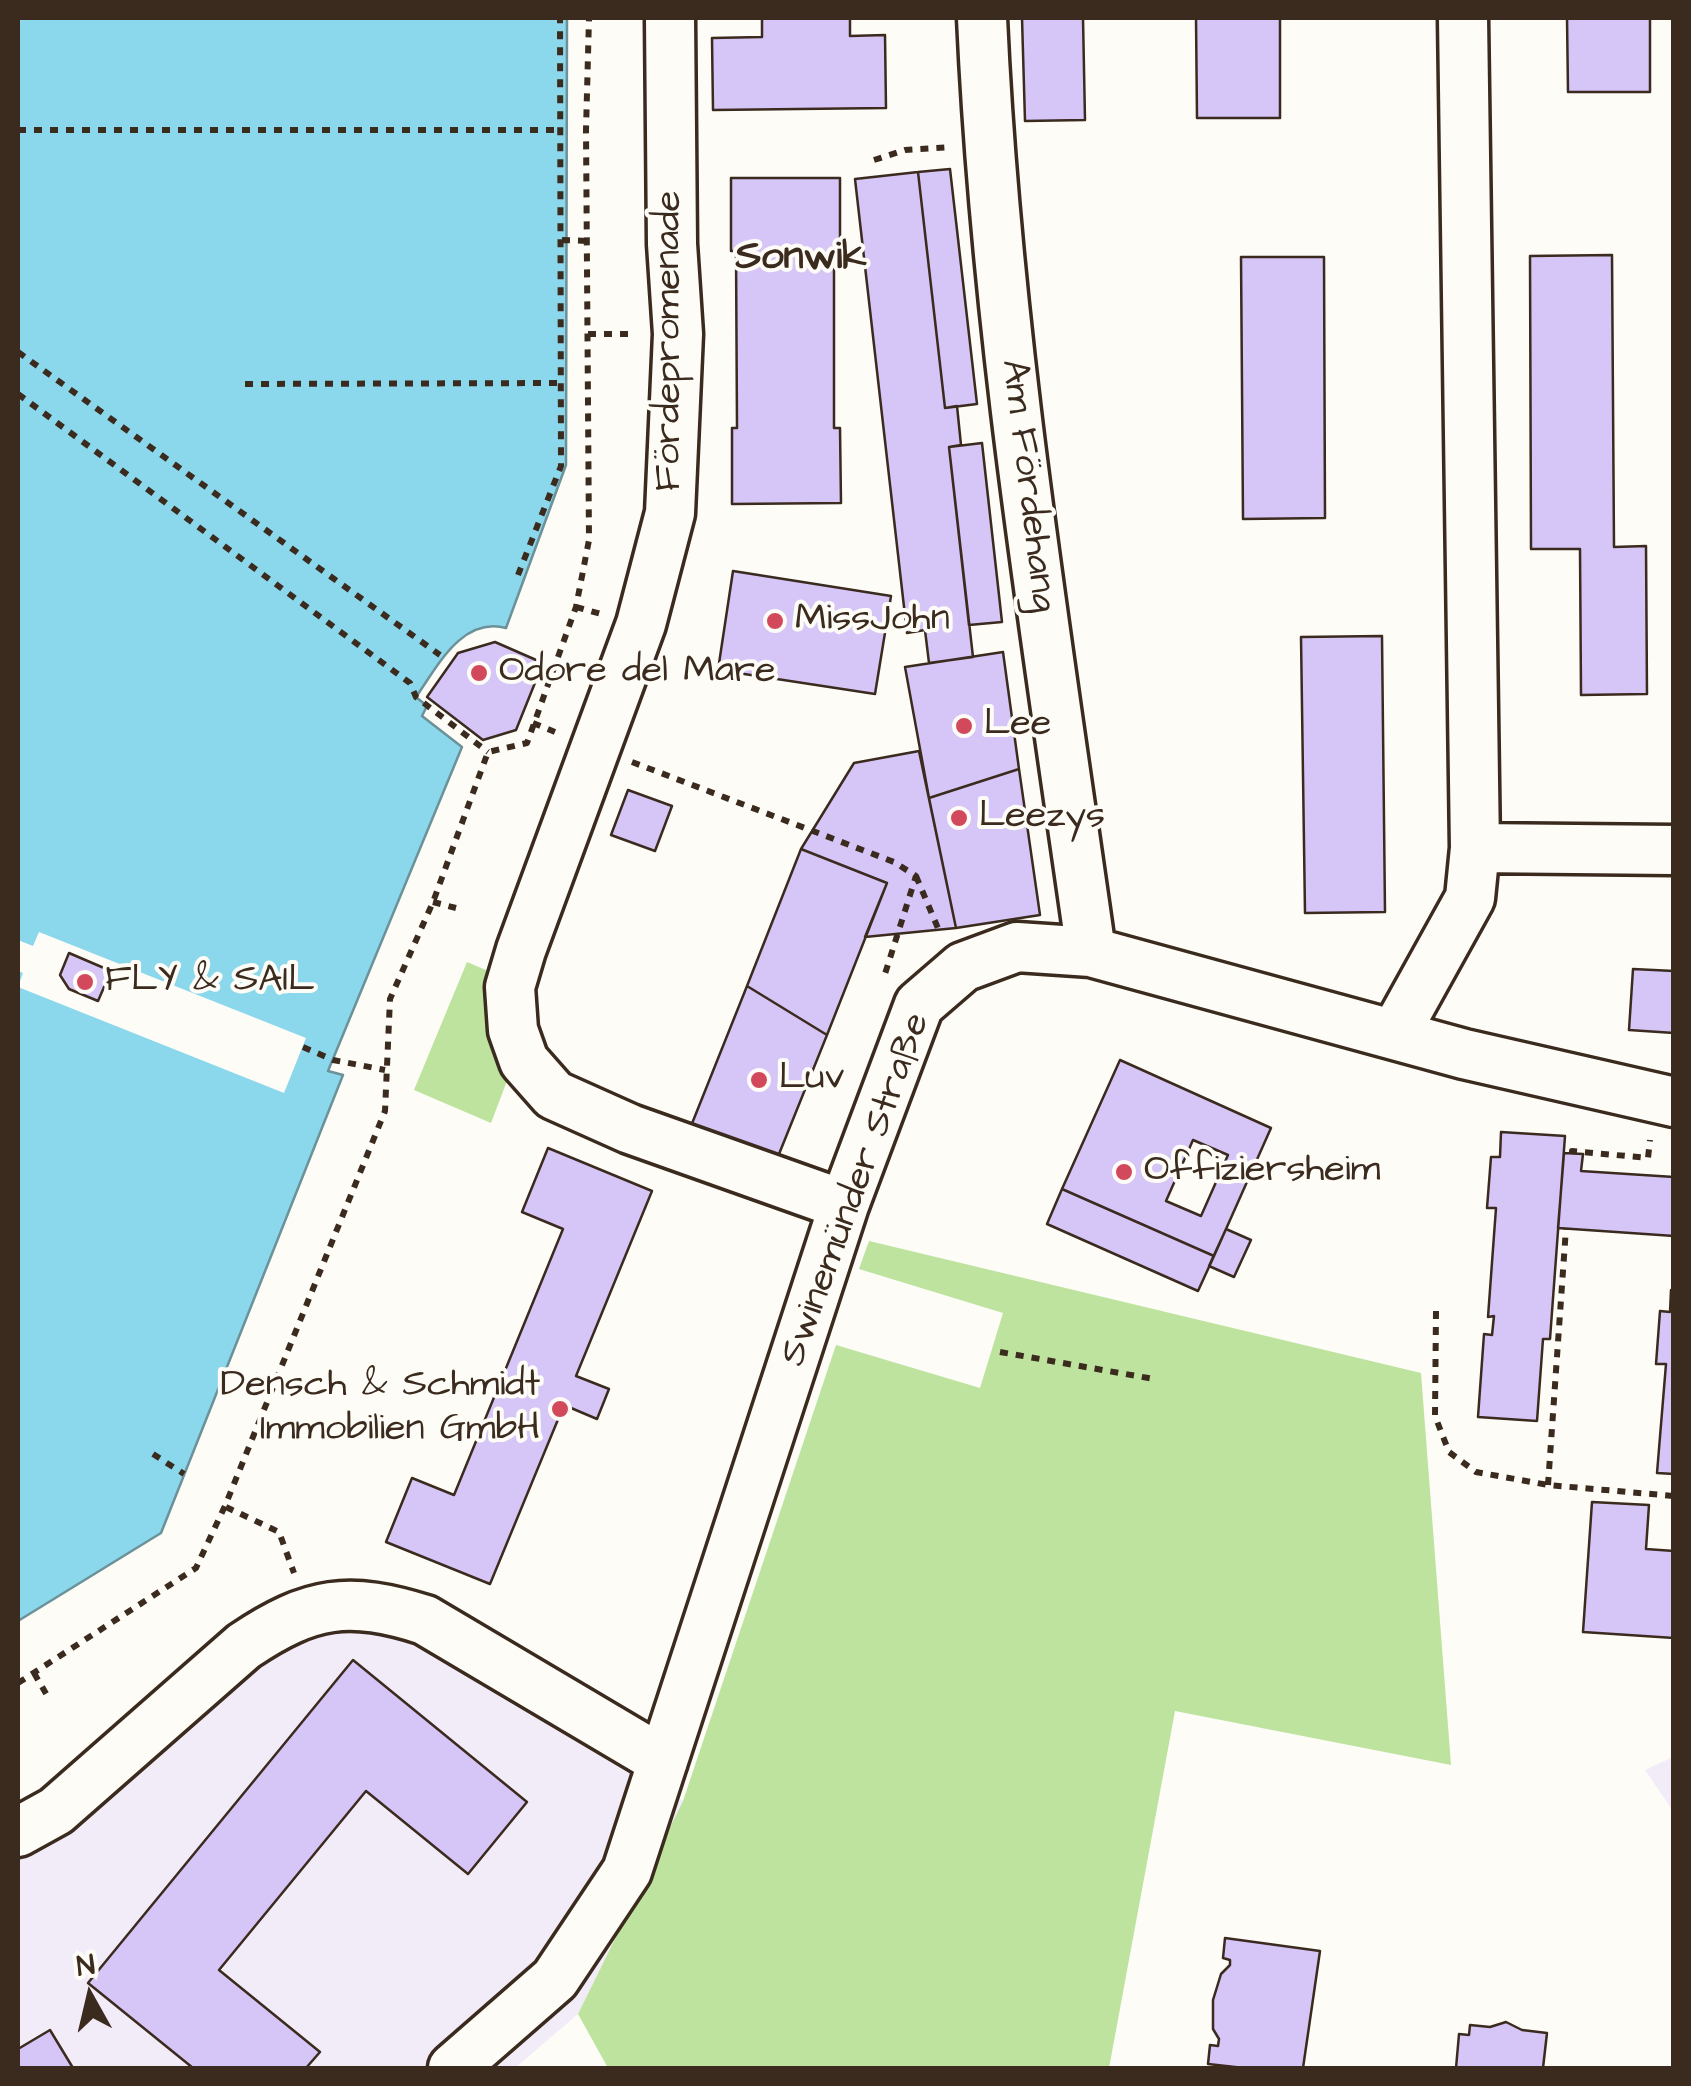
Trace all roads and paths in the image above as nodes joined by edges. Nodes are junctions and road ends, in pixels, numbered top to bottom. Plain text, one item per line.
1 (560, 18) edge
2 (589, 18) edge
3 (670, 18) edge
4 (982, 18) edge
5 (1463, 18) edge
6 (18, 130) edge
7 (561, 130) junction
8 (962, 146) dead end
9 (874, 160) dead end
10 (562, 240) junction
11 (589, 241) junction
12 (18, 352) edge
13 (560, 383) junction
14 (245, 384) dead end
15 (18, 394) edge
16 (518, 574) dead end
17 (440, 655) dead end
18 (597, 749) junction
19 (488, 752) junction
20 (1475, 848) junction
21 (1674, 850) edge
22 (894, 862) dead end
23 (916, 876) dead end
24 (433, 902) junction
25 (456, 908) dead end
26 (945, 945) dead end
27 (1091, 952) junction
28 (1394, 1035) junction
29 (303, 1047) dead end
30 (385, 1070) junction
31 (1665, 1100) edge
32 (1572, 1154) dead end
33 (844, 1205) junction
34 (1566, 1228) dead end
35 (1436, 1311) dead end
36 (1000, 1352) dead end
37 (1154, 1379) dead end
38 (153, 1454) dead end
39 (184, 1474) dead end
40 (1548, 1485) junction
41 (1674, 1496) edge
42 (225, 1506) junction
43 (308, 1612) junction
44 (34, 1672) junction
45 (18, 1682) edge
46 (48, 1697) dead end
47 (663, 1761) junction
48 (18, 1832) edge
49 (453, 2068) edge

1 - 7 path
2 - 11 path
3 - 18 street, Fördepromenade
4 - 27 street, Am Fördehang
5 - 20 street
6 - 7 path
7 - 10 path
8 - 9 path
10 - 11 path
10 - 13 path
11 - 19 path
12 - 17 path
13 - 14 path
13 - 16 path
15 - 19 path
18 - 22 path
18 - 33 street, Fördepromenade
19 - 24 path
20 - 21 street
20 - 28 street
23 - 26 path
24 - 25 path
24 - 30 path
27 - 28 street, Swinemünder Straße
27 - 33 street, Swinemünder Straße
28 - 31 street, Swinemünder Straße
29 - 30 path
30 - 42 path
31 - 32 path
33 - 47 street, Swinemünder Straße
34 - 40 path
35 - 40 path
36 - 37 path
38 - 39 path
40 - 41 path
42 - 43 path
42 - 44 path
43 - 47 street
43 - 48 street
44 - 45 path
44 - 46 path
47 - 49 street, Swinemünder Straße

